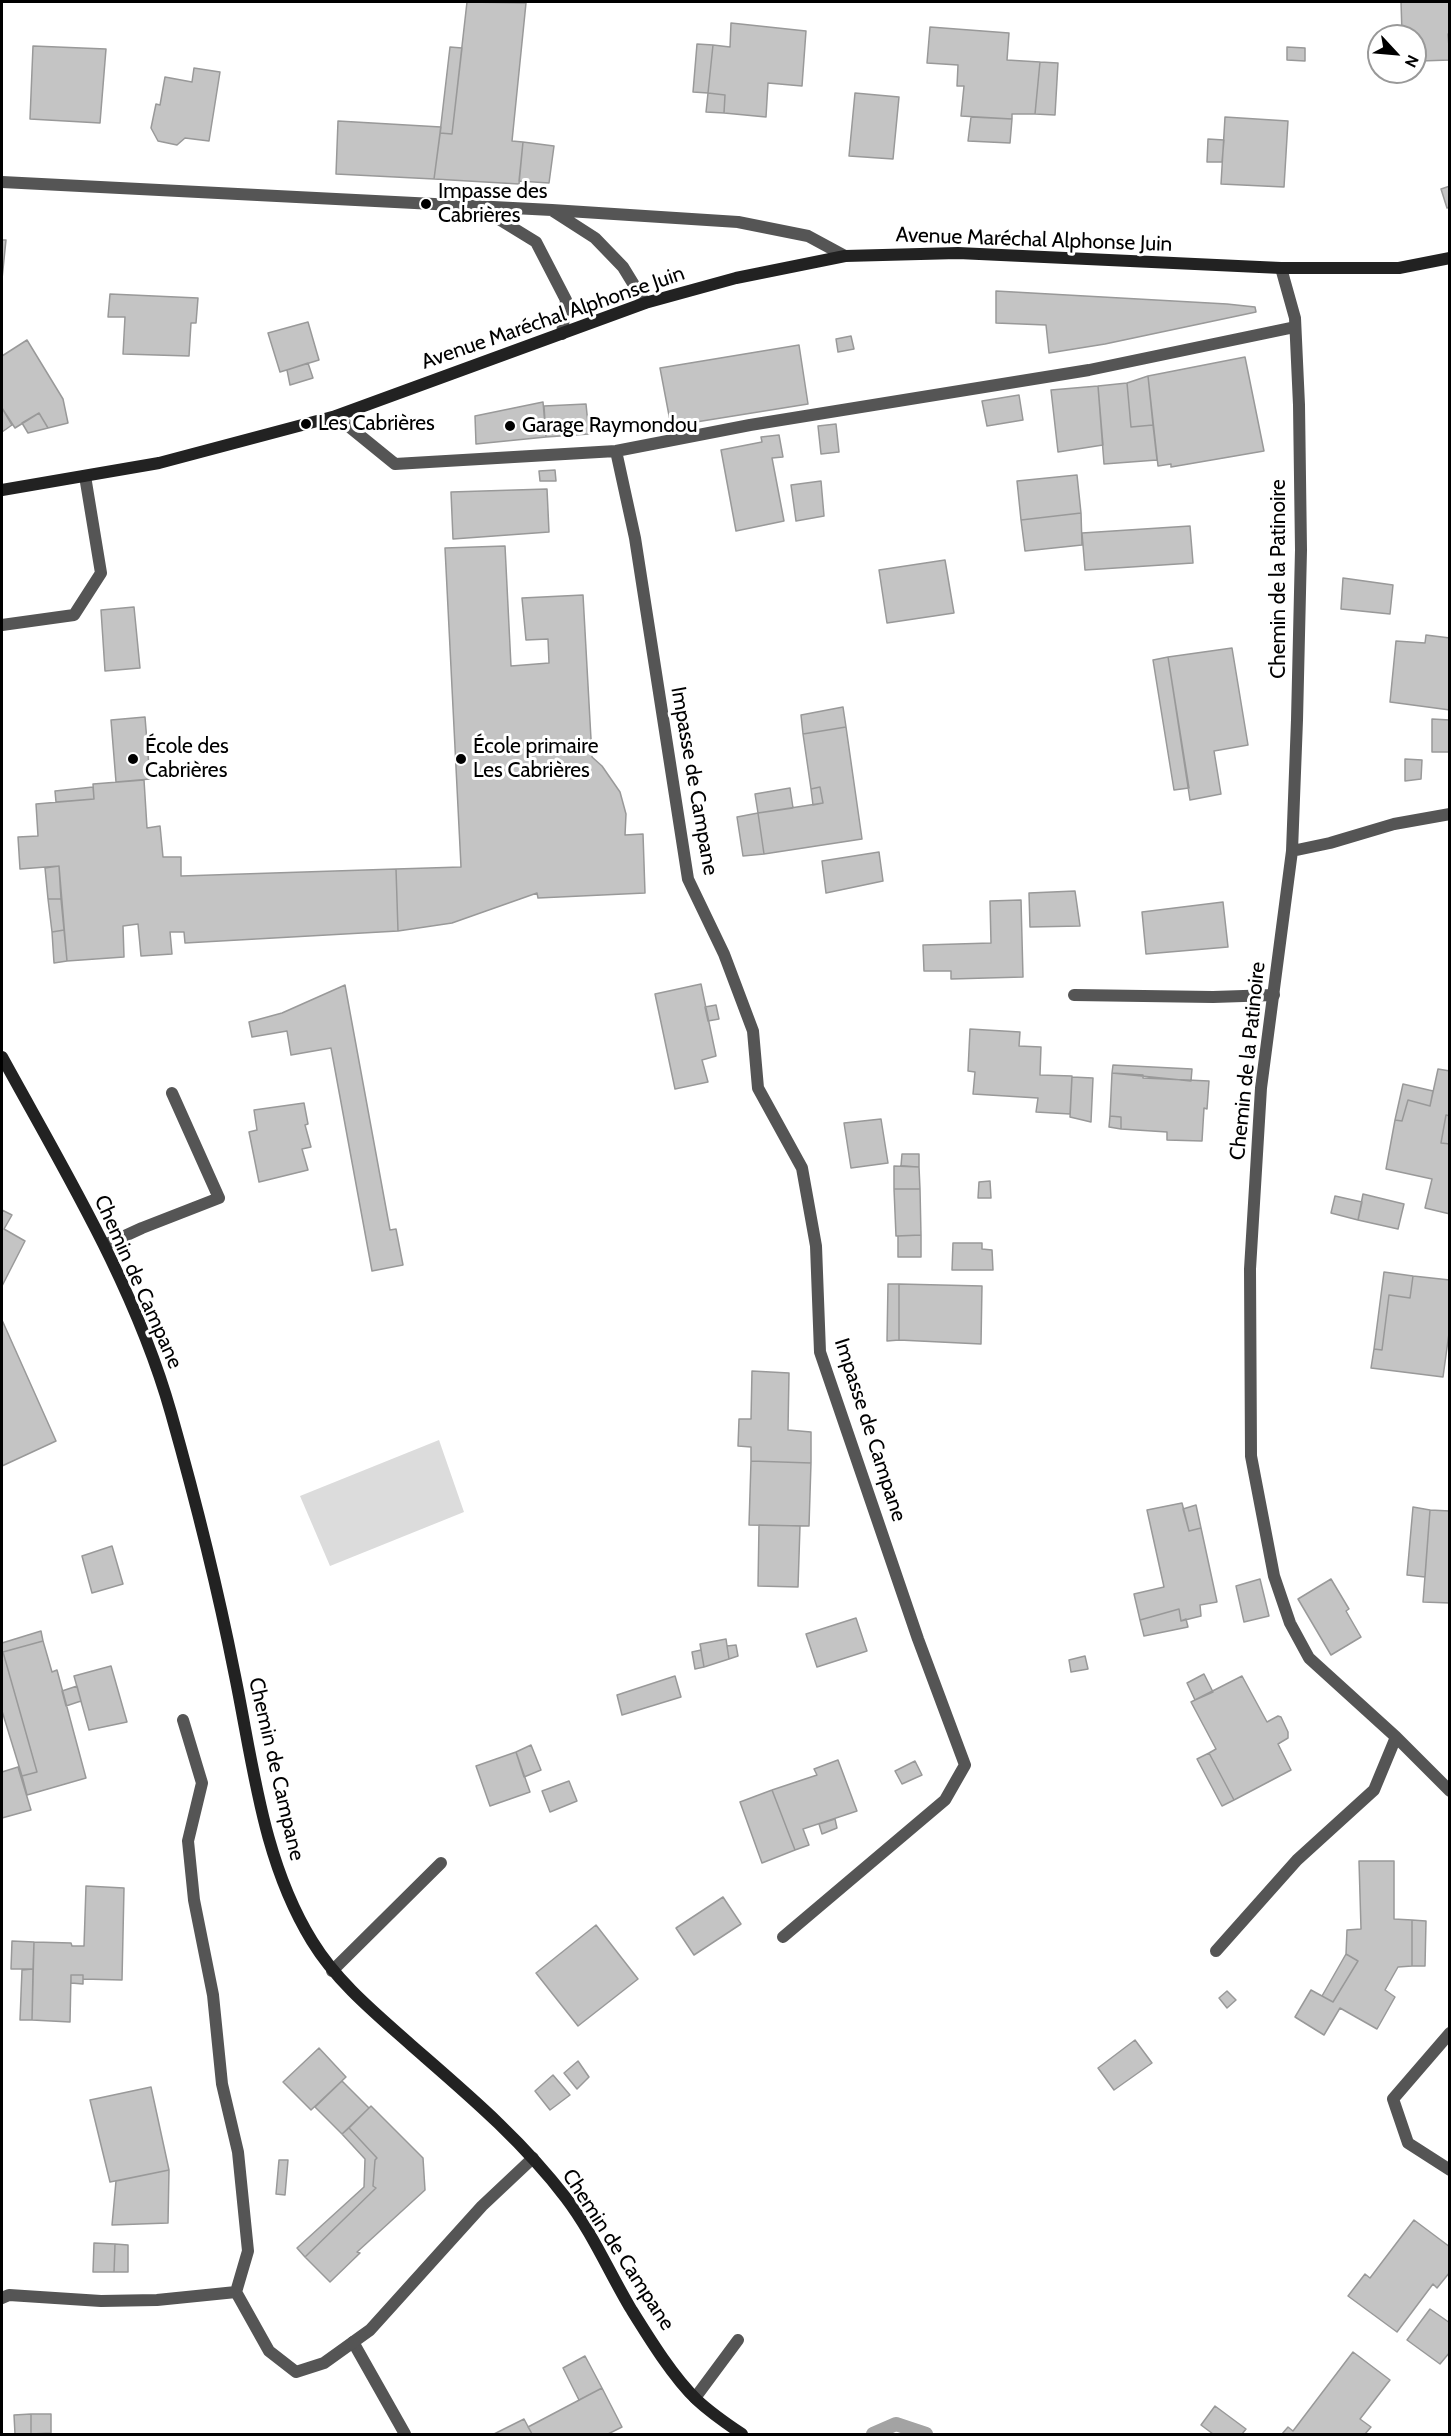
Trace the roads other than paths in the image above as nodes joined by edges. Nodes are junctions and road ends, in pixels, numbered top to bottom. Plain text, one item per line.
1 (2, 182) edge
2 (478, 206) junction
3 (552, 210) junction
4 (845, 256) junction
5 (1449, 258) edge
6 (1281, 268) junction
7 (645, 303) junction
8 (1295, 327) junction
9 (562, 334) junction
10 (336, 416) junction
11 (616, 451) junction
12 (85, 476) junction
13 (2, 490) edge
14 (2, 625) edge
15 (1449, 814) edge
16 (1292, 851) junction
17 (1074, 995) dead end
18 (1274, 995) junction
19 (2, 1057) edge
20 (172, 1093) dead end
21 (105, 1245) junction
22 (183, 1720) dead end
23 (1396, 1737) junction
24 (1449, 1791) edge
25 (441, 1863) dead end
26 (783, 1937) dead end
27 (1216, 1952) dead end
28 (332, 1971) junction
29 (1449, 2033) edge
30 (533, 2158) junction
31 (1449, 2170) edge
32 (236, 2292) junction
33 (2, 2298) edge
34 (738, 2340) dead end
35 (353, 2343) junction
36 (695, 2398) junction
37 (405, 2434) edge
38 (742, 2434) edge

1 - 2 street
2 - 3 street
2 - 9 street
3 - 4 street
3 - 7 street
4 - 6 main road, Avenue Maréchal Alphonse Juin
4 - 7 main road, Avenue Maréchal Alphonse Juin
5 - 6 main road, Avenue Maréchal Alphonse Juin
6 - 8 street, Chemin de la Patinoire
7 - 9 main road, Avenue Maréchal Alphonse Juin
8 - 11 street
8 - 16 street, Chemin de la Patinoire
9 - 10 main road, Avenue Maréchal Alphonse Juin
10 - 11 street
10 - 12 main road, Avenue Maréchal Alphonse Juin
11 - 26 street, Impasse de Campane
12 - 13 main road, Avenue Maréchal Alphonse Juin
12 - 14 street
15 - 16 street
16 - 18 street, Chemin de la Patinoire
17 - 18 street
18 - 23 street, Chemin de la Patinoire
19 - 21 main road, Chemin de Campane
20 - 21 street
21 - 28 main road, Chemin de Campane
22 - 32 street
23 - 24 street, Chemin de la Patinoire
23 - 27 street
25 - 28 street
28 - 30 main road, Chemin de Campane
29 - 31 street
30 - 35 street
30 - 36 main road, Chemin de Campane
32 - 33 street
32 - 35 street
34 - 36 street
35 - 37 street
36 - 38 main road, Chemin de Campane

